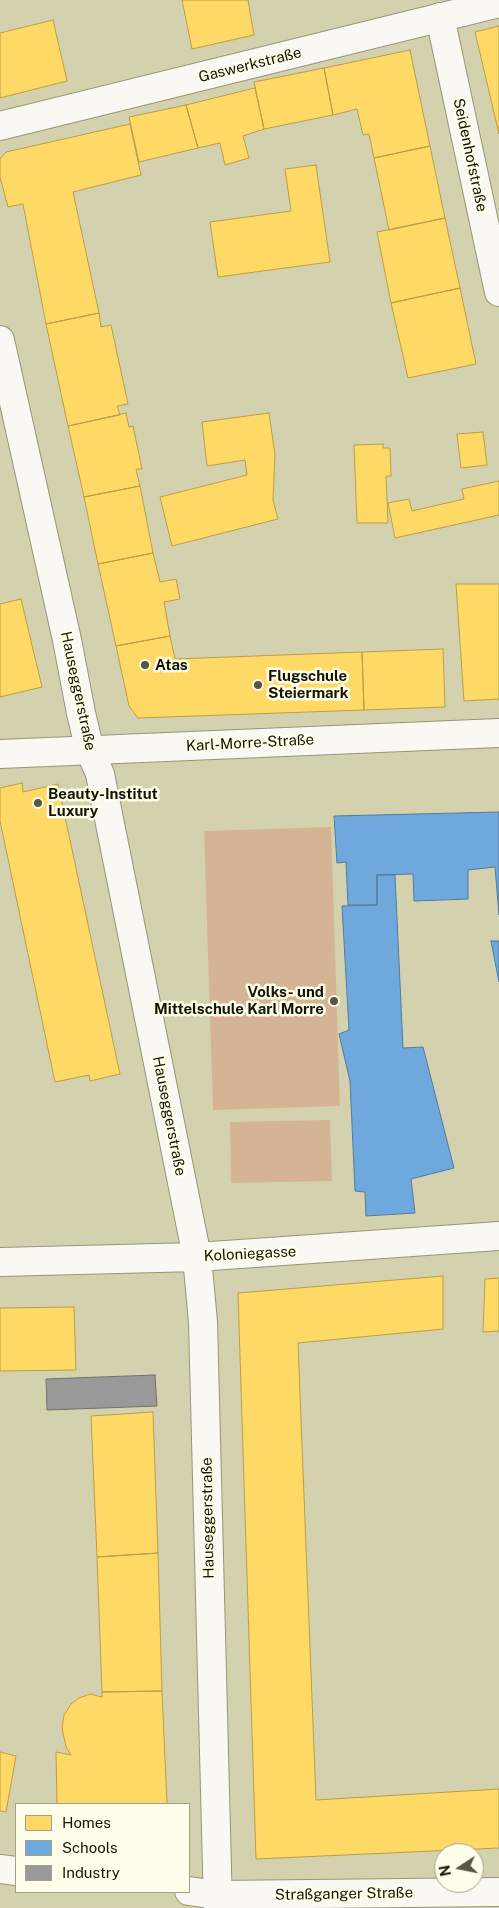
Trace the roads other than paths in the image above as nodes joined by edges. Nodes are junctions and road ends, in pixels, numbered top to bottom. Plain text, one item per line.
1 (499, 3) edge
2 (440, 17) junction
3 (0, 126) edge
4 (499, 292) edge
5 (0, 340) edge
6 (499, 733) edge
7 (90, 751) junction
8 (0, 754) edge
9 (499, 1236) edge
10 (197, 1256) junction
11 (0, 1262) edge
12 (0, 1869) edge
13 (15, 1871) edge
14 (190, 1891) edge
15 (499, 1892) edge
16 (218, 1901) edge

1 - 2 street, Gaswerkstraße
2 - 3 street, Gaswerkstraße
2 - 4 street, Seidenhofstraße
5 - 7 street, Hauseggerstraße
6 - 7 street, Karl-Morre-Straße
7 - 8 street, Karl-Morre-Straße
7 - 10 street, Hauseggerstraße
9 - 10 street, Koloniegasse
10 - 11 street, Koloniegasse
10 - 16 street, Hauseggerstraße
12 - 13 street
14 - 16 street, Straßganger Straße
15 - 16 street, Straßganger Straße

